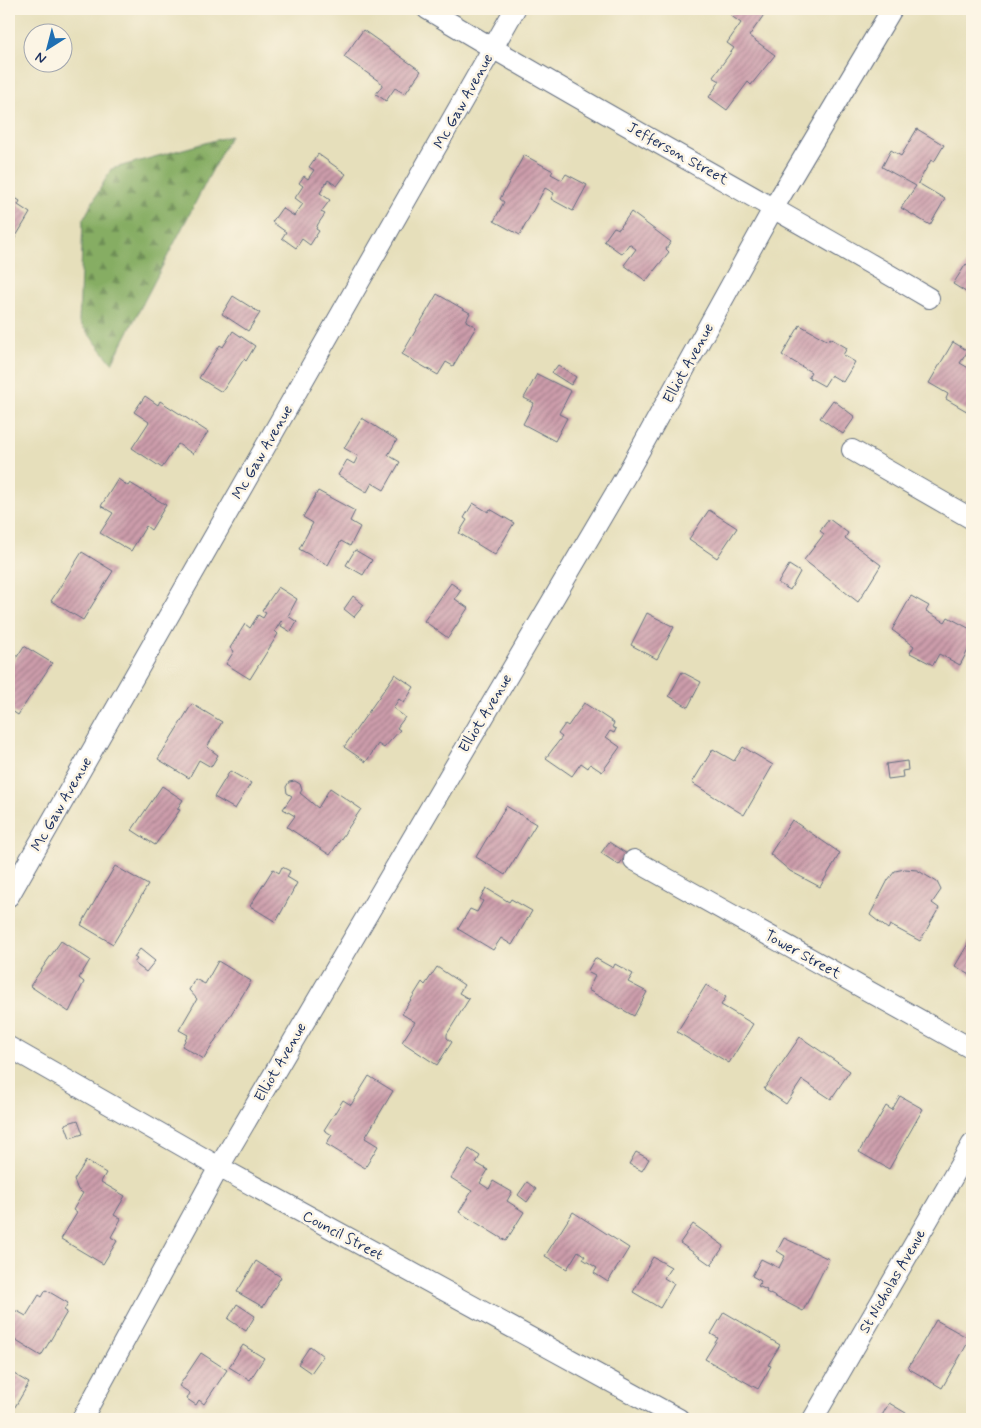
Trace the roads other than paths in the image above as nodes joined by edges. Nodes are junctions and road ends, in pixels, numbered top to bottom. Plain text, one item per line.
1 (427, 9) edge
2 (515, 9) edge
3 (892, 9) edge
4 (492, 48) junction
5 (774, 206) junction
6 (929, 298) dead end
7 (852, 450) dead end
8 (972, 519) edge
9 (634, 860) dead end
10 (9, 896) edge
11 (9, 1047) edge
12 (972, 1049) edge
13 (972, 1144) edge
14 (219, 1168) junction
15 (82, 1419) edge
16 (678, 1419) edge
17 (812, 1419) edge

1 - 4 street, Jefferson Street
2 - 4 street, Mc Gaw Avenue
3 - 5 street, Elliot Avenue
4 - 5 street, Jefferson Street
4 - 10 street, Mc Gaw Avenue
5 - 6 street, Jefferson Street
5 - 14 street, Elliot Avenue
7 - 8 street
9 - 12 street, Tower Street
11 - 14 street, Council Street
13 - 17 street, St Nicholas Avenue
14 - 15 street, Elliot Avenue
14 - 16 street, Council Street

